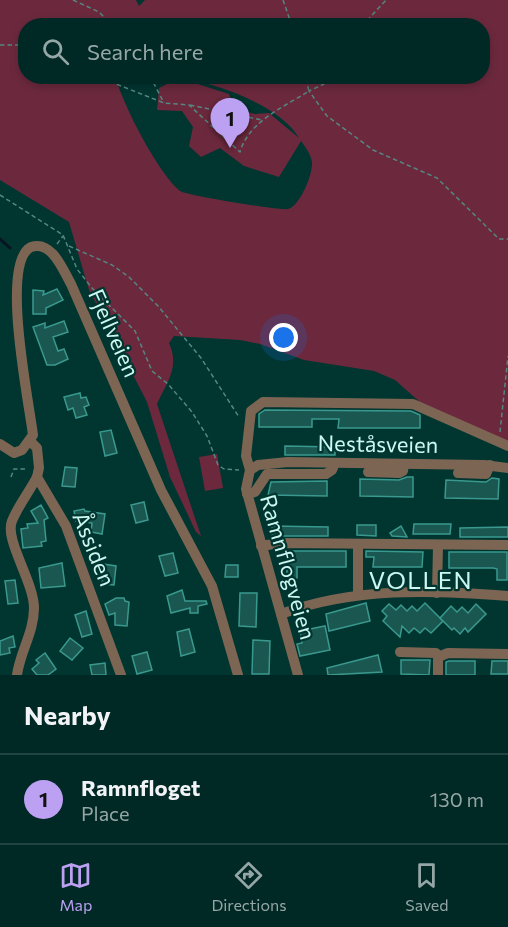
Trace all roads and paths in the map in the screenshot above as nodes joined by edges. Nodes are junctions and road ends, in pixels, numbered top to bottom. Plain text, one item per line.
1 (73, 0) edge
2 (283, 0) edge
3 (387, 0) edge
4 (105, 18) edge
5 (289, 18) edge
6 (370, 18) edge
7 (0, 45) edge
8 (18, 45) edge
9 (116, 84) edge
10 (154, 84) edge
11 (307, 84) edge
12 (324, 84) edge
13 (309, 92) junction
14 (164, 103) junction
15 (189, 105) junction
16 (262, 120) junction
17 (0, 195) edge
18 (508, 239) edge
19 (68, 246) junction
20 (508, 356) edge
21 (249, 429) junction
22 (31, 442) junction
23 (0, 444) edge
24 (503, 444) edge
25 (335, 463) junction
26 (404, 464) junction
27 (490, 465) junction
28 (508, 468) edge
29 (26, 469) dead end
30 (250, 470) junction
31 (368, 472) dead end
32 (458, 473) dead end
33 (11, 477) dead end
34 (37, 477) junction
35 (247, 494) junction
36 (358, 544) junction
37 (508, 544) edge
38 (438, 545) junction
39 (261, 546) junction
40 (437, 593) junction
41 (357, 594) junction
42 (508, 596) edge
43 (281, 614) junction
44 (400, 651) dead end
45 (508, 654) edge
46 (438, 657) junction
47 (17, 675) edge
48 (121, 675) edge
49 (238, 675) edge
50 (298, 675) edge
51 (438, 675) edge

1 - 4 path
2 - 5 path
3 - 6 path
7 - 8 path
9 - 14 path
10 - 14 path
11 - 13 path
12 - 13 path
13 - 16 path
13 - 18 path
14 - 15 path
15 - 16 path
15 - 16 path
17 - 19 path
19 - 21 path
19 - 30 path
20 - 24 path
21 - 24 street
21 - 30 street, Ramnflogveien
22 - 23 street
22 - 34 street, Åssiden
22 - 49 street, Fjellveien
25 - 26 street, Neståsveien
25 - 30 street, Neståsveien
25 - 35 street
26 - 27 street, Neståsveien
26 - 31 street
27 - 28 street, Neståsveien
27 - 32 street
29 - 33 path
30 - 35 street, Ramnflogveien
34 - 47 street
34 - 48 street, Åssiden
35 - 39 street, Ramnflogveien
36 - 38 street
36 - 39 street
36 - 41 street
37 - 38 street
38 - 40 street
39 - 43 street, Ramnflogveien
40 - 41 street
40 - 42 street
41 - 43 street
43 - 50 street, Ramnflogveien
44 - 46 street
45 - 46 street
46 - 51 street

